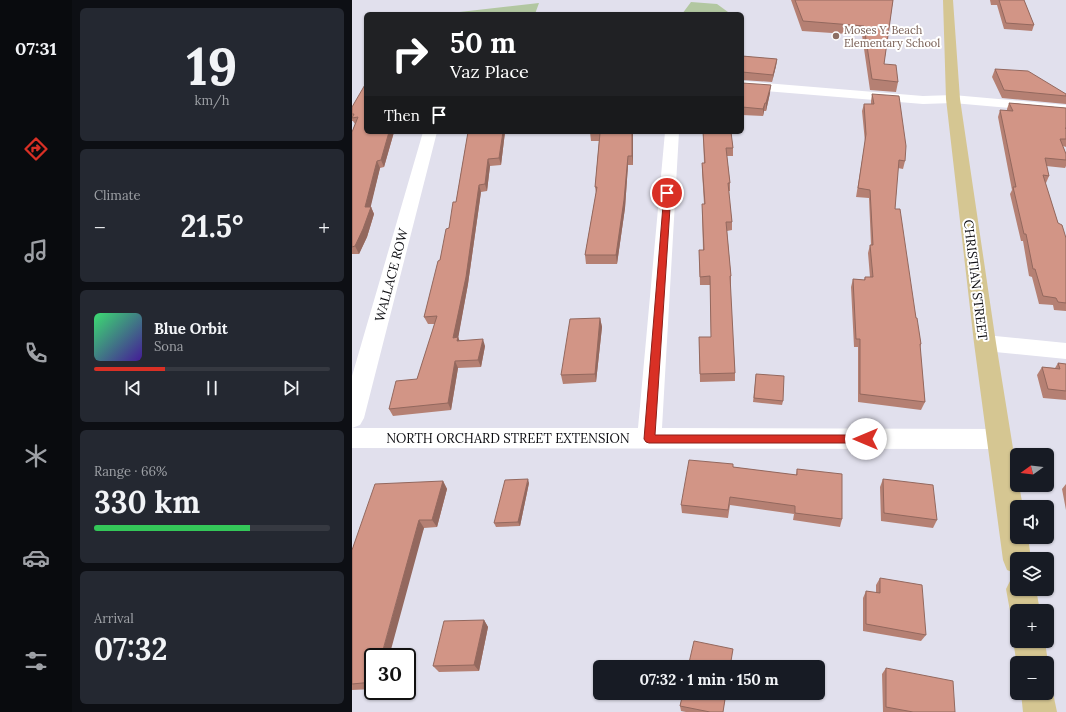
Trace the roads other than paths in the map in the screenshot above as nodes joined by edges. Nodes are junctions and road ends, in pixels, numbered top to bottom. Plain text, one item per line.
1 (948, 0) edge
2 (744, 85) edge
3 (953, 98) junction
4 (1066, 109) edge
5 (429, 134) edge
6 (672, 134) edge
7 (984, 343) junction
8 (1066, 351) edge
9 (352, 418) edge
10 (352, 438) edge
11 (649, 439) junction
12 (999, 439) junction
13 (1016, 552) edge
14 (1038, 700) edge
15 (1040, 712) edge

1 - 3 main road, CHRISTIAN STREET
2 - 3 street
3 - 4 street
3 - 7 main road, CHRISTIAN STREET
5 - 9 street, WALLACE ROW
6 - 11 street
7 - 8 street
7 - 12 main road, CHRISTIAN STREET
10 - 11 street, NORTH ORCHARD STREET EXTENSION
11 - 12 street, NORTH ORCHARD STREET EXTENSION
12 - 13 main road, CHRISTIAN STREET
14 - 15 main road

